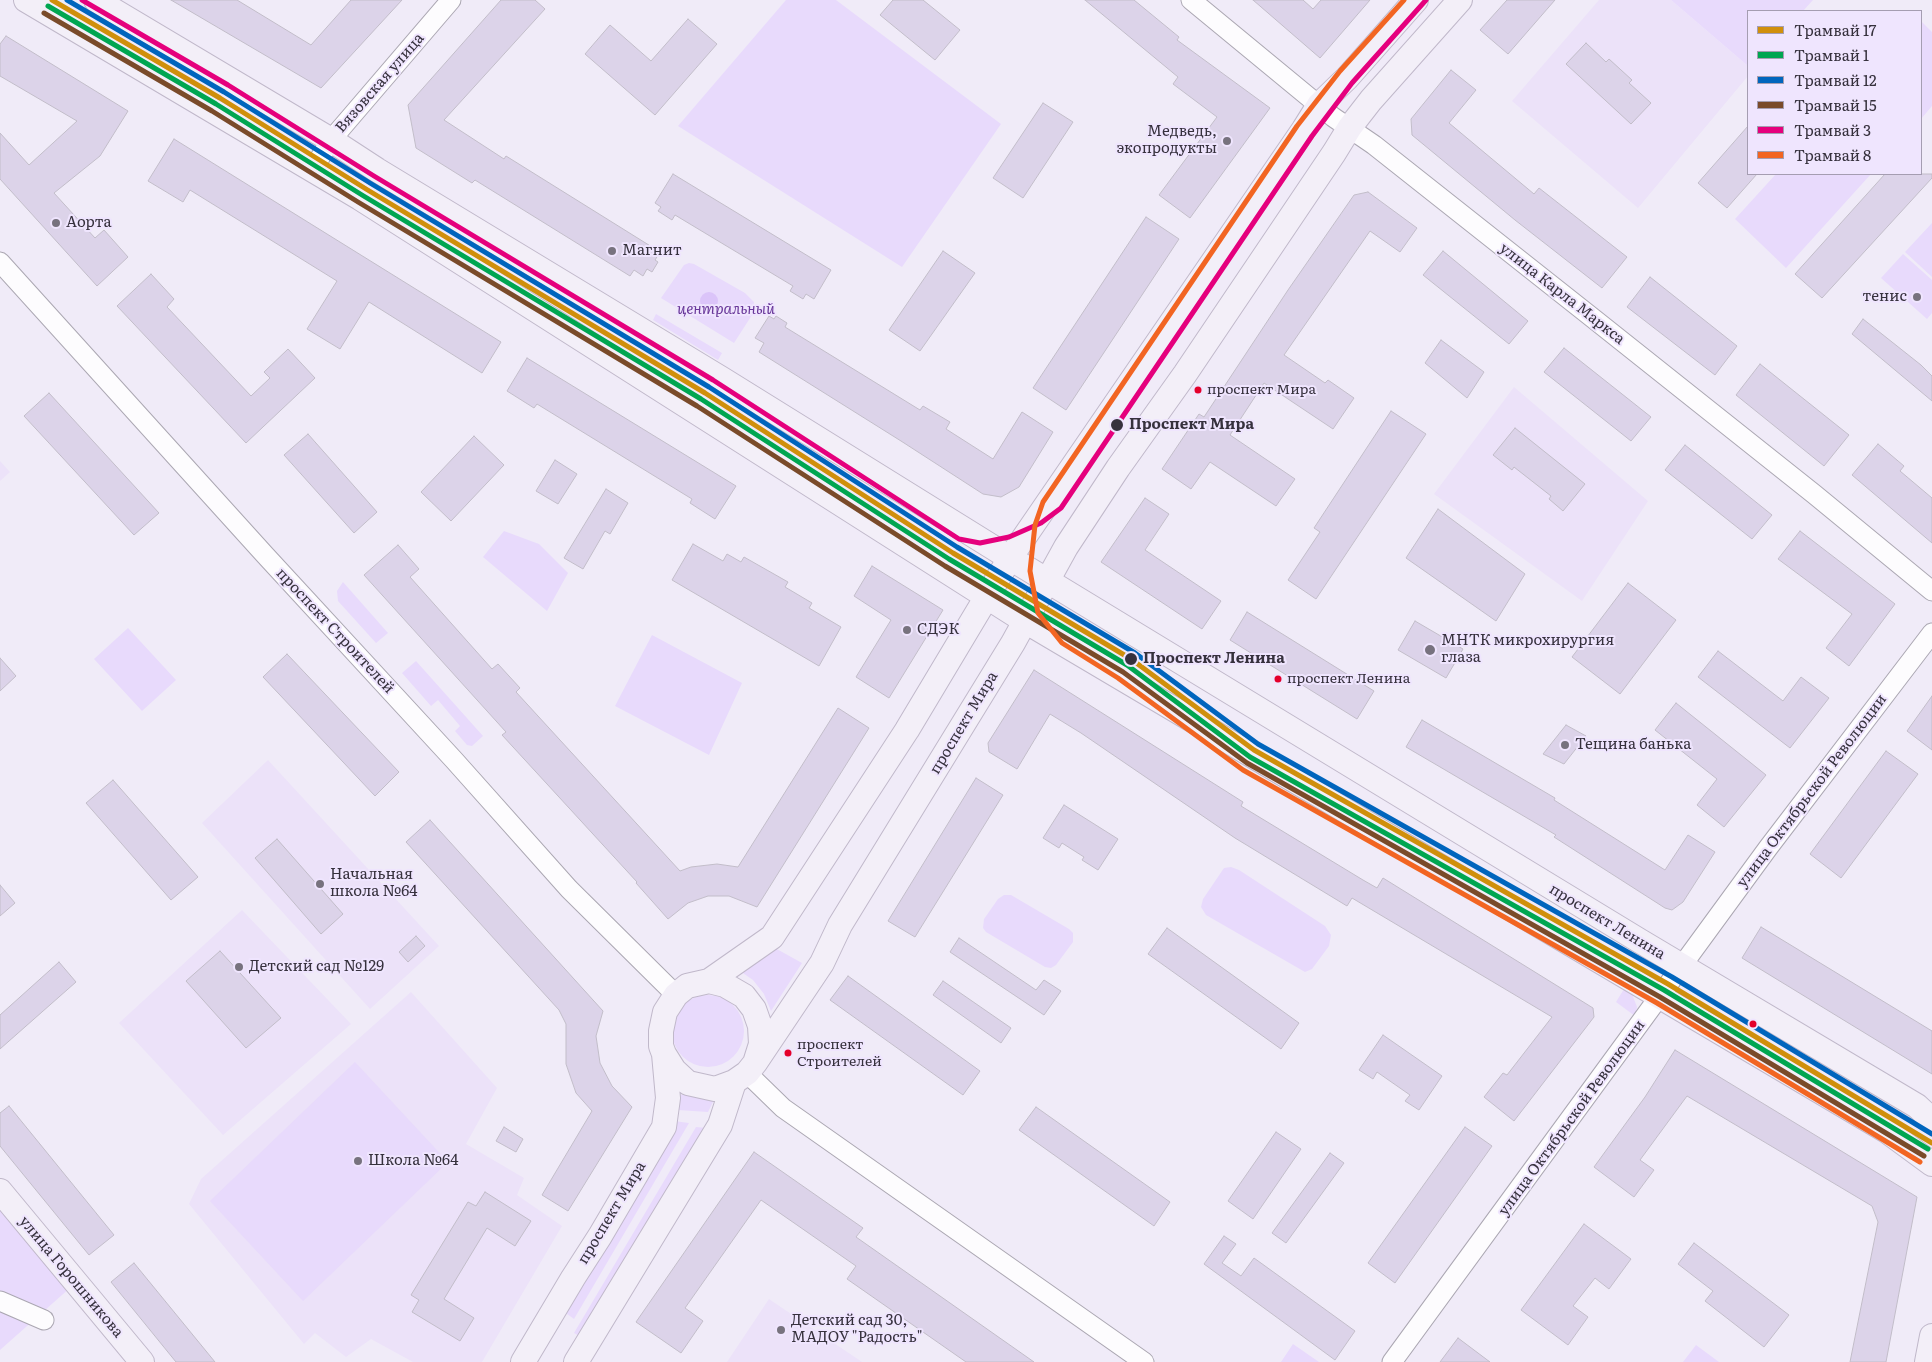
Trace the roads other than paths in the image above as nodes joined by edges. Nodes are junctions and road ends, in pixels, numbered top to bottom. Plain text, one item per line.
1 (26, 0) edge
2 (96, 0) edge
3 (451, 0) edge
4 (1191, 0) edge
5 (1416, 0) edge
6 (1460, 0) edge
7 (1318, 105) junction
8 (1350, 127) junction
9 (331, 140) junction
10 (313, 169) junction
11 (0, 262) edge
12 (1010, 558) junction
13 (1046, 580) junction
14 (1932, 591) edge
15 (987, 597) junction
16 (1025, 621) junction
17 (1932, 633) edge
18 (1682, 966) junction
19 (709, 981) junction
20 (676, 995) junction
21 (1660, 998) junction
22 (664, 1054) junction
23 (746, 1073) junction
24 (1927, 1114) edge
25 (1932, 1164) edge
26 (0, 1191) edge
27 (0, 1301) edge
28 (44, 1320) dead end
29 (1932, 1336) edge
30 (142, 1362) edge
31 (523, 1362) edge
32 (576, 1362) edge
33 (1144, 1362) edge
34 (1392, 1362) edge
35 (1928, 1362) edge

1 - 10 main road
2 - 9 main road, проспект Ленина
3 - 9 street, Вязовская улица
4 - 7 street, улица Карла Маркса
5 - 7 main road
6 - 8 main road, проспект Мира
7 - 8 street, улица Карла Маркса
7 - 12 main road
8 - 13 main road, проспект Мира
8 - 14 street, улица Карла Маркса
9 - 10 street, Вязовская улица
9 - 12 main road, проспект Ленина
10 - 15 main road
11 - 20 street, проспект Строителей
12 - 13 main road, проспект Ленина
12 - 15 main road
13 - 16 main road, проспект Мира
13 - 18 main road, проспект Ленина
15 - 16 main road
15 - 19 main road
16 - 21 main road
16 - 23 main road, проспект Мира
17 - 18 street, улица Октябрьской Революции
18 - 21 street, улица Октябрьской Революции
18 - 24 main road, проспект Ленина
19 - 20 main road
19 - 23 main road
20 - 22 main road
21 - 25 main road
21 - 34 street, улица Октябрьской Революции
22 - 23 main road
22 - 31 main road, проспект Мира
23 - 32 main road, проспект Мира
23 - 33 street
26 - 30 main road, улица Горошникова
27 - 28 street
29 - 35 main road

